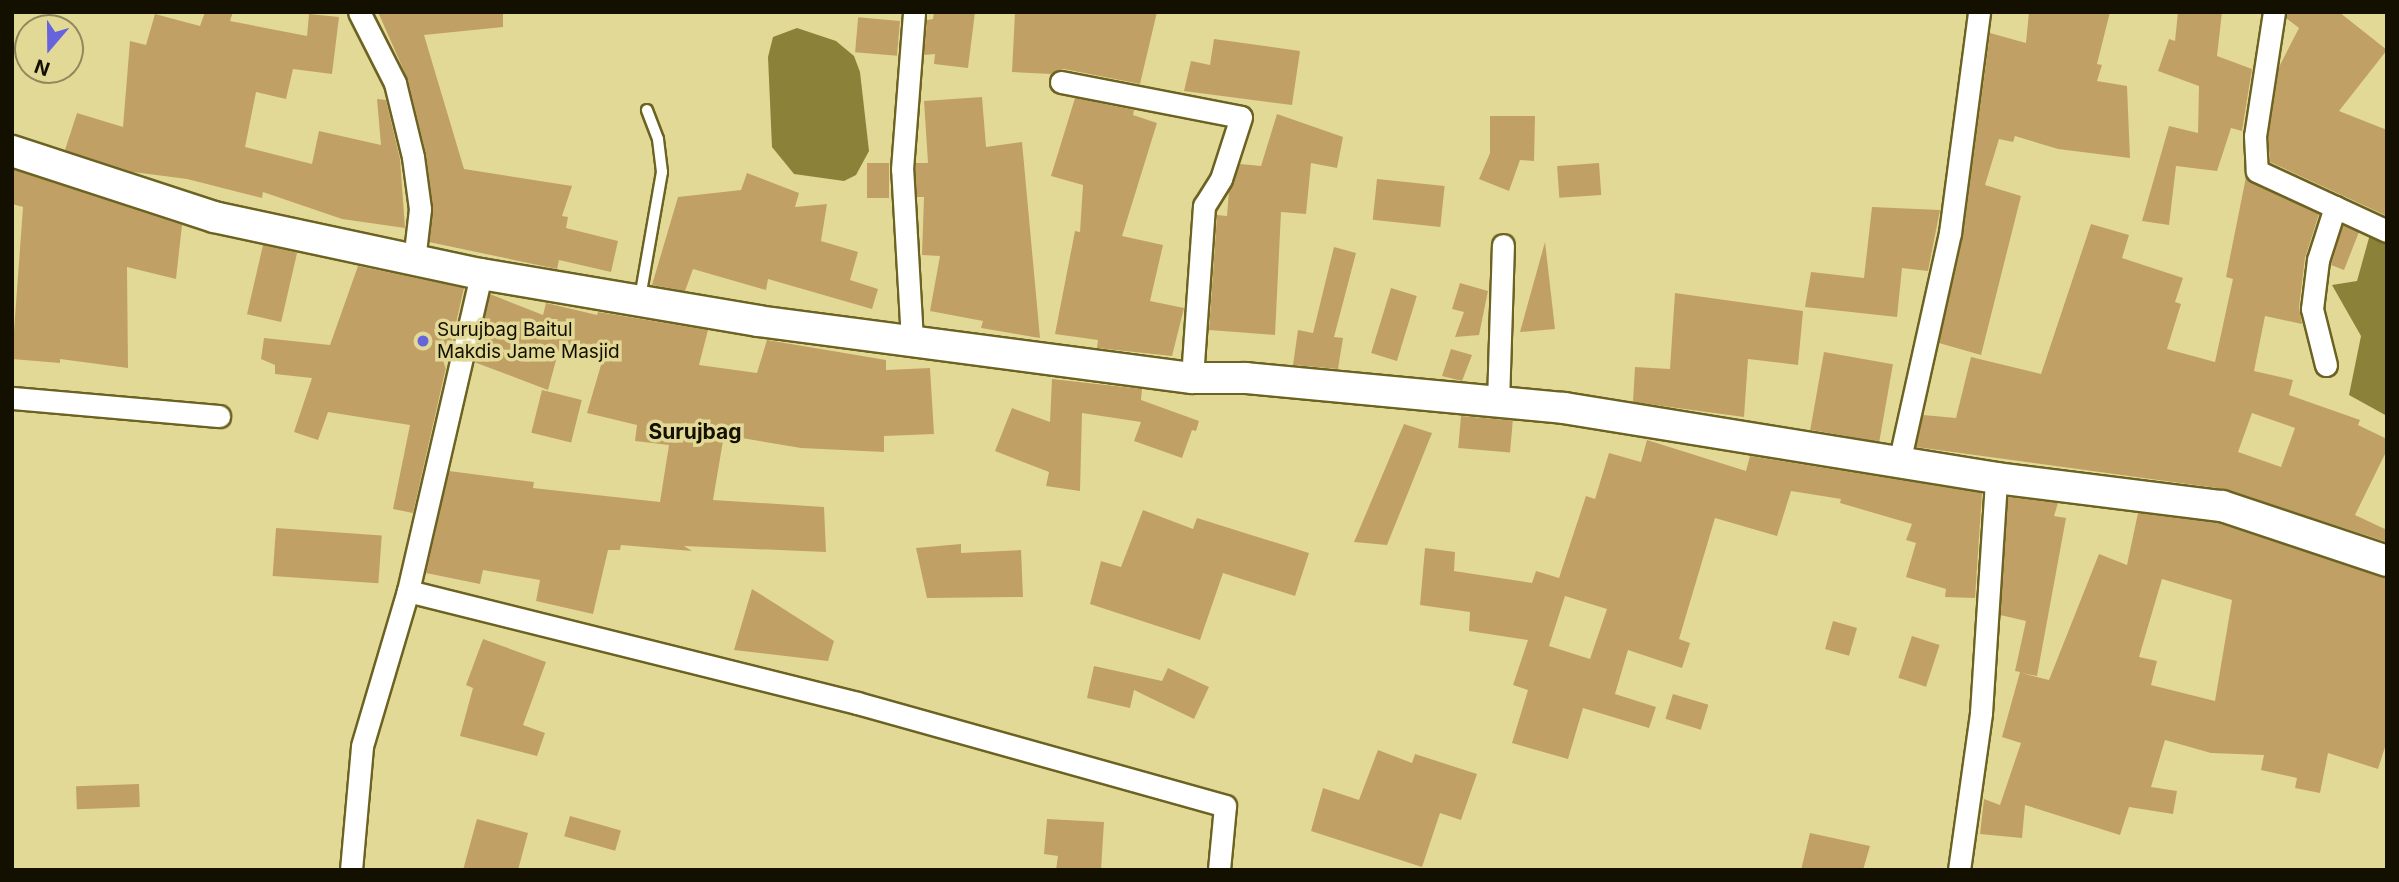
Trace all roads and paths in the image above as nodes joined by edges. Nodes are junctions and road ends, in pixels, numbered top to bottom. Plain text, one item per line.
1 (359, 12) edge
2 (914, 12) edge
3 (1979, 12) edge
4 (2274, 12) edge
5 (1061, 82) dead end
6 (647, 110) dead end
7 (12, 151) edge
8 (2336, 207) junction
9 (2387, 231) edge
10 (1503, 245) dead end
11 (414, 261) junction
12 (481, 274) junction
13 (639, 301) junction
14 (912, 340) junction
15 (2326, 365) dead end
16 (1192, 378) junction
17 (12, 398) edge
18 (1498, 402) junction
19 (219, 416) dead end
20 (1899, 463) junction
21 (1996, 478) junction
22 (2387, 561) edge
23 (408, 591) junction
24 (351, 870) edge
25 (1219, 870) edge
26 (1959, 870) edge

1 - 11 street
2 - 14 street
3 - 20 street
4 - 8 street
5 - 16 street
6 - 13 lane
7 - 11 street
8 - 9 street
8 - 15 street
10 - 18 street
11 - 12 street
12 - 13 street
12 - 23 street
13 - 14 street
14 - 16 street
16 - 18 street
17 - 19 street
18 - 20 street
20 - 21 street
21 - 22 street
21 - 26 street
23 - 24 street
23 - 25 street

